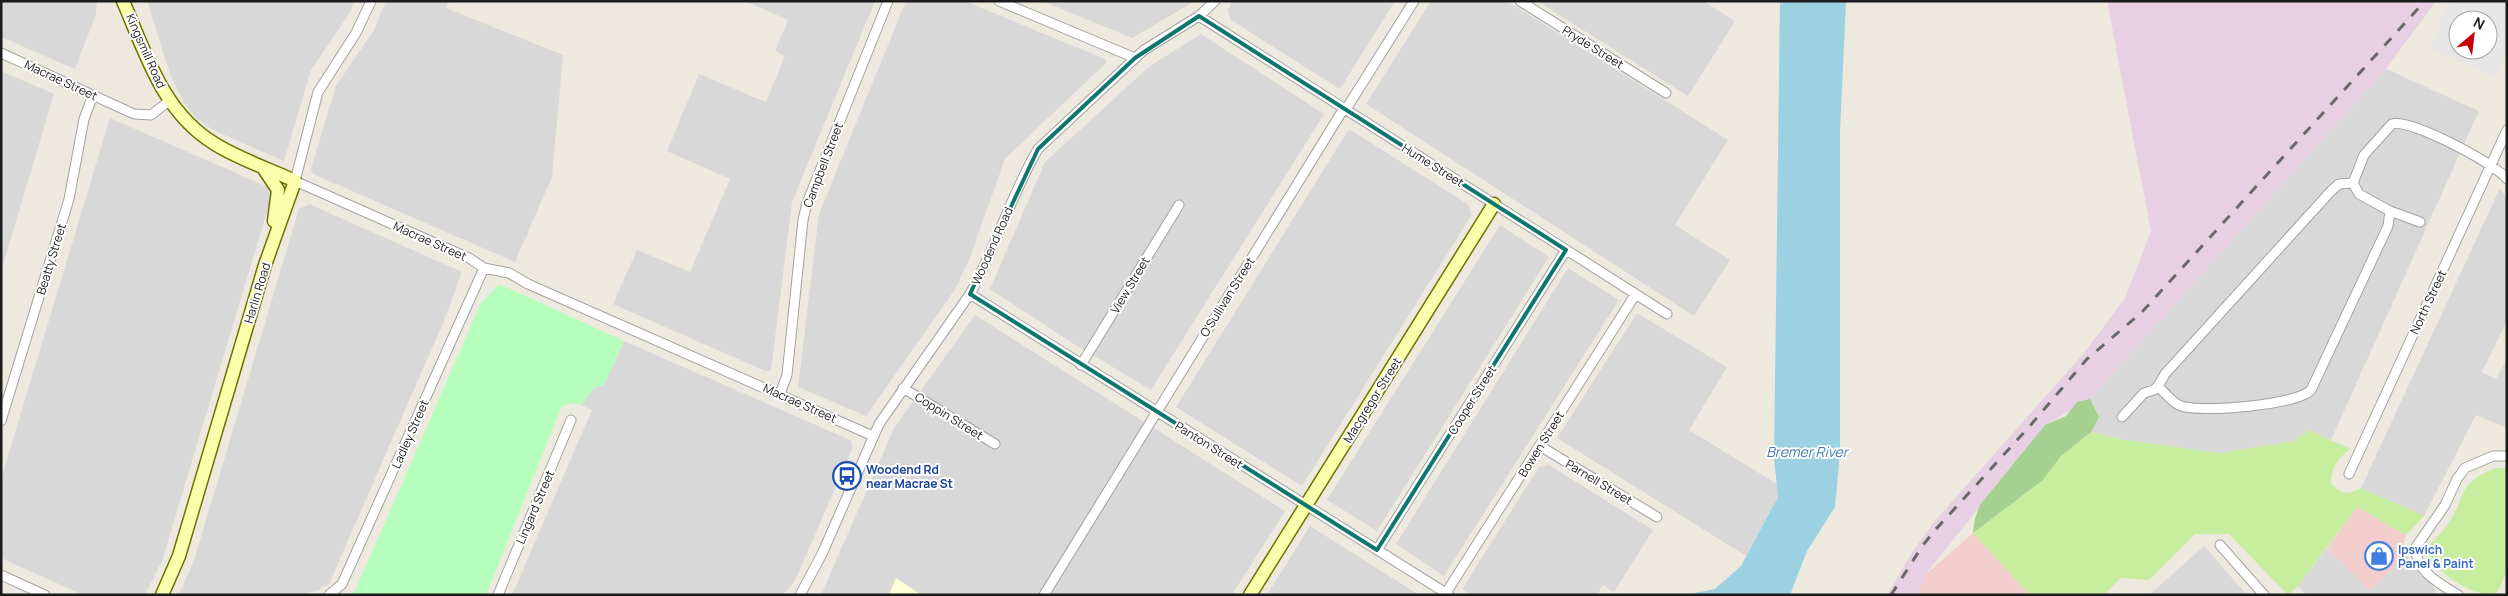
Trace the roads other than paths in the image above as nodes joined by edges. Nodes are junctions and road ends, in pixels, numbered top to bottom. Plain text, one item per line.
1 (123, 1) edge
2 (371, 1) edge
3 (888, 1) edge
4 (999, 1) edge
5 (1215, 1) edge
6 (1414, 1) edge
7 (1520, 1) edge
8 (1199, 16) junction
9 (1, 53) edge
10 (1135, 58) junction
11 (1666, 93) dead end
12 (93, 95) junction
13 (169, 101) junction
14 (1344, 109) junction
15 (2507, 130) edge
16 (259, 164) junction
17 (2492, 165) junction
18 (2507, 179) edge
19 (295, 181) junction
20 (2353, 183) junction
21 (1494, 204) junction
22 (1179, 205) dead end
23 (2390, 210) junction
24 (2420, 222) dead end
25 (1566, 250) junction
26 (265, 265) junction
27 (484, 268) junction
28 (970, 294) junction
29 (1636, 294) junction
30 (1667, 314) dead end
31 (1081, 365) junction
32 (2158, 386) junction
33 (904, 388) junction
34 (780, 394) junction
35 (1157, 412) junction
36 (2122, 417) dead end
37 (571, 420) dead end
38 (1, 421) edge
39 (873, 436) junction
40 (995, 444) dead end
41 (1540, 446) junction
42 (2507, 456) edge
43 (2349, 474) dead end
44 (1306, 506) junction
45 (1657, 518) dead end
46 (2220, 545) dead end
47 (1377, 550) junction
48 (1, 575) edge
49 (1448, 594) edge
50 (46, 595) edge
51 (162, 595) edge
52 (329, 595) edge
53 (498, 595) edge
54 (800, 595) edge
55 (1044, 595) edge
56 (1250, 595) edge
57 (2264, 595) edge
58 (2458, 595) edge

1 - 13 main road, Kingsmill Road
2 - 19 street, Harlin Road
3 - 34 street, Campbell Street
4 - 10 street
5 - 8 street, Woodend Road
6 - 14 street, O'Sullivan Street
7 - 11 street, Pryde Street
8 - 10 street, Woodend Road
8 - 14 street, Hume Street
9 - 12 street, Macrae Street
10 - 28 street, Woodend Road
12 - 13 street, Macrae Street
12 - 38 street, Beatty Street
13 - 16 main road, Macrae Street
14 - 21 street, Hume Street
14 - 35 street, O'Sullivan Street
15 - 17 street, North Street
16 - 19 main road, Macrae Street
16 - 26 main road
17 - 18 street
17 - 20 street
17 - 43 street, North Street
19 - 26 main road, Harlin Road
19 - 27 street, Macrae Street
20 - 23 street
20 - 32 street
21 - 25 street, Hume Street
21 - 44 main road, Macgregor Street
22 - 31 street, View Street
23 - 24 street
23 - 32 street
25 - 29 street, Hume Street
25 - 47 street, Cooper Street
26 - 51 main road, Harlin Road
27 - 34 street, Macrae Street
27 - 52 street, Ladley Street
28 - 31 street, Panton Street
28 - 33 street, Woodend Road
29 - 30 street, Hume Street
29 - 41 street, Bowen Street
31 - 35 street, Panton Street
32 - 36 street
33 - 39 street, Woodend Road
33 - 40 street, Coppin Street
34 - 39 street, Macrae Street
35 - 44 street, Panton Street
35 - 55 street, O'Sullivan Street
37 - 53 street, Lingard Street
39 - 54 street, Woodend Road
41 - 45 street, Parnell Street
41 - 49 street, Bowen Street
42 - 58 street
44 - 47 street, Panton Street
44 - 56 main road, Macgregor Street
46 - 57 street
47 - 49 street, Panton Street
48 - 50 street

